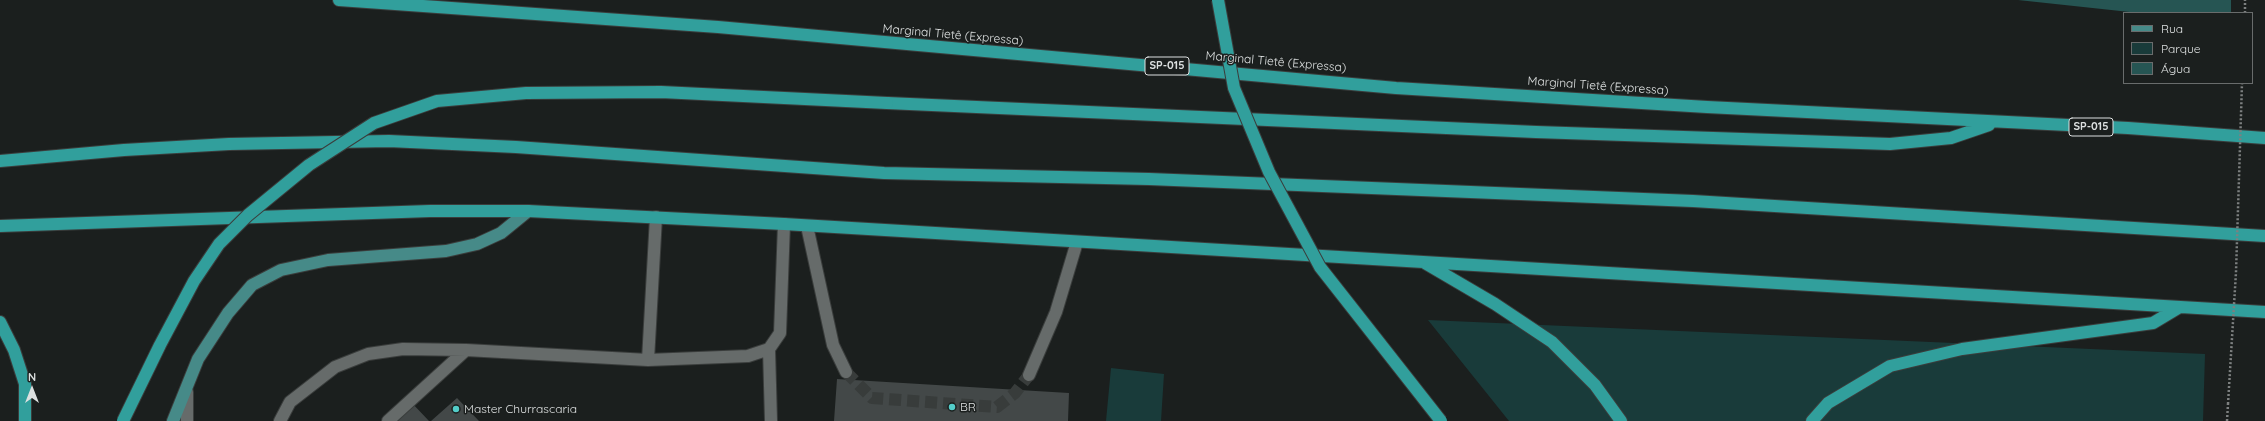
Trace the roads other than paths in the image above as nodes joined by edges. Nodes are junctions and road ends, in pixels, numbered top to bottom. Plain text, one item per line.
1 (339, 0) edge
2 (1218, 0) edge
3 (1996, 122) junction
4 (2265, 138) edge
5 (0, 161) edge
6 (528, 212) junction
7 (656, 217) junction
8 (784, 224) junction
9 (0, 226) edge
10 (806, 226) junction
11 (2265, 236) edge
12 (1078, 242) junction
13 (1422, 262) junction
14 (2178, 308) junction
15 (2265, 312) edge
16 (0, 322) edge
17 (769, 348) junction
18 (466, 350) junction
19 (648, 360) junction
20 (846, 372) tunnel mouth
21 (1029, 375) tunnel mouth
22 (187, 392) junction
23 (24, 421) edge
24 (123, 421) edge
25 (174, 421) edge
26 (187, 421) edge
27 (280, 421) edge
28 (388, 421) edge
29 (771, 421) edge
30 (1441, 421) edge
31 (1622, 421) edge
32 (1812, 421) edge

1 - 3 highway, Marginal Tietê (Expressa) / SP-015
2 - 30 highway, bridge
3 - 4 highway, SP-015
3 - 24 highway, bridge
5 - 11 highway
6 - 7 highway
6 - 9 highway
6 - 22 main road
7 - 8 highway
7 - 19 street
8 - 10 highway
8 - 17 street
10 - 12 highway
10 - 20 street
12 - 13 highway
12 - 21 street
13 - 14 highway
13 - 31 highway
14 - 15 highway
14 - 32 highway
16 - 23 highway
17 - 19 street
17 - 29 street
18 - 19 street
18 - 27 street
18 - 28 street
22 - 25 main road
22 - 26 street

